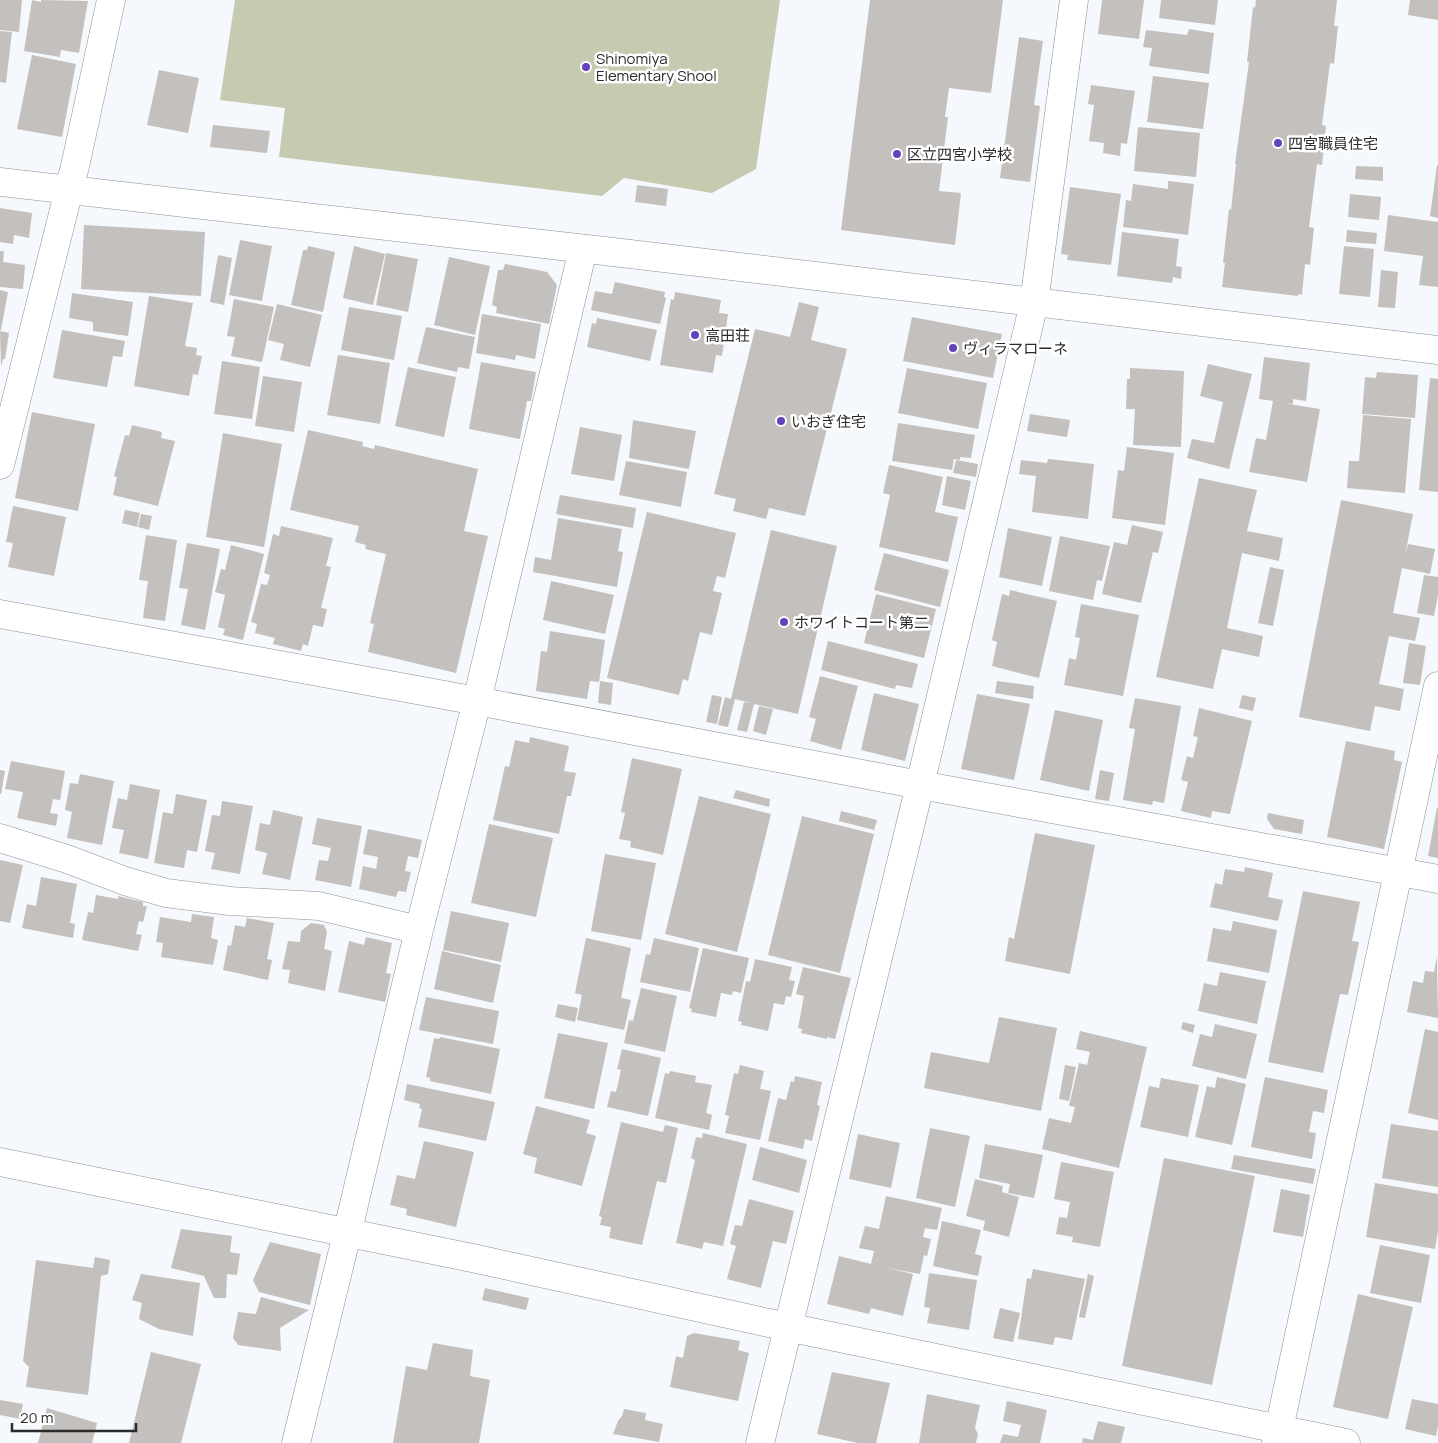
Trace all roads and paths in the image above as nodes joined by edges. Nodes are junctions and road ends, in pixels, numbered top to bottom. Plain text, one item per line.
1 (111, 0) edge
2 (1074, 0) edge
3 (0, 182) edge
4 (68, 190) junction
5 (583, 249) junction
6 (1034, 303) junction
7 (1438, 350) edge
8 (0, 465) edge
9 (0, 614) edge
10 (1438, 686) edge
11 (477, 701) junction
12 (920, 785) junction
13 (0, 838) edge
14 (1399, 872) junction
15 (1438, 879) edge
16 (419, 930) junction
17 (0, 1162) edge
18 (347, 1234) junction
19 (787, 1327) junction
20 (1277, 1436) edge
21 (296, 1443) edge
22 (760, 1443) edge
23 (1346, 1443) edge

1 - 4 street
2 - 6 street
3 - 4 street
4 - 5 street
4 - 8 street
5 - 6 street
5 - 11 street
6 - 7 street
6 - 12 street
9 - 11 street
10 - 14 street
11 - 12 street
11 - 16 street
12 - 14 street
12 - 19 street
13 - 16 street
14 - 15 street
14 - 20 street
16 - 18 street
17 - 18 street
18 - 19 street
18 - 21 street
19 - 20 street
19 - 22 street
20 - 23 street

